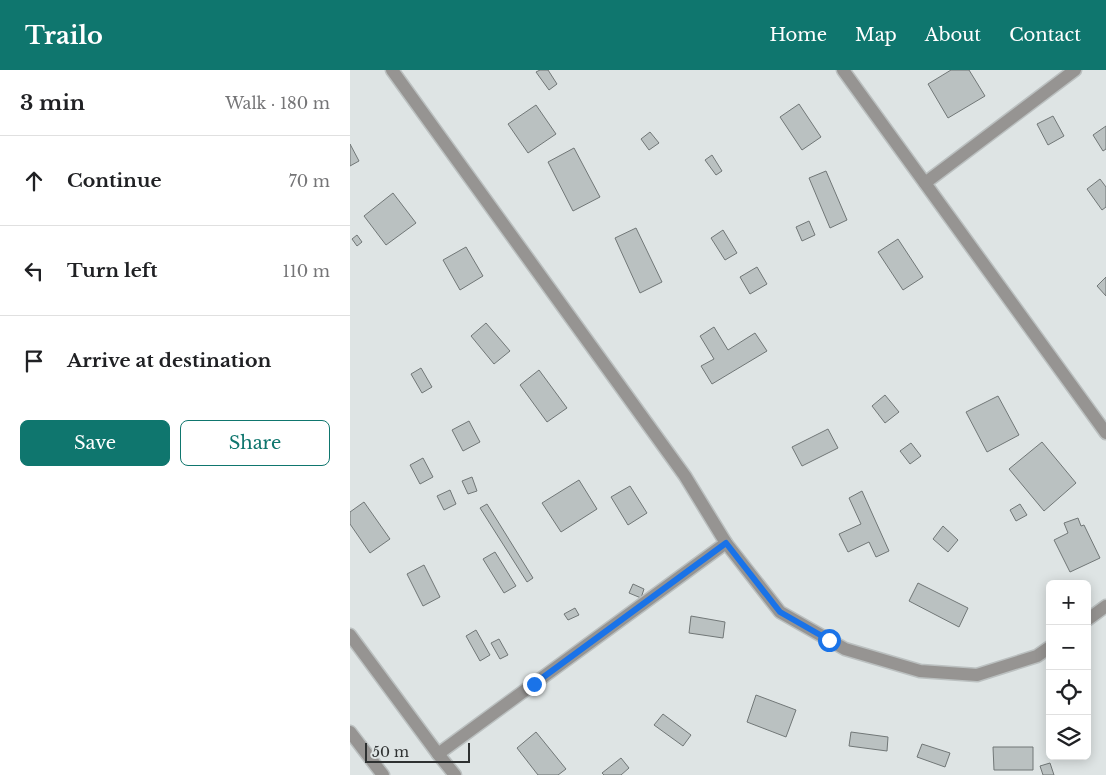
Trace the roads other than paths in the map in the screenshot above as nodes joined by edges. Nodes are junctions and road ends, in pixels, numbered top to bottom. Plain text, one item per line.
1 (392, 70) edge
2 (843, 70) edge
3 (1075, 70) edge
4 (925, 183) junction
5 (1106, 433) edge
6 (726, 543) junction
7 (1106, 606) edge
8 (1091, 617) edge
9 (350, 635) edge
10 (1046, 650) edge
11 (350, 732) edge
12 (438, 754) junction
13 (383, 775) edge
14 (455, 775) edge

1 - 6 street
2 - 4 street
3 - 4 street
4 - 5 street
6 - 10 street
6 - 12 street
7 - 8 street
9 - 12 street
11 - 13 street
12 - 14 street

